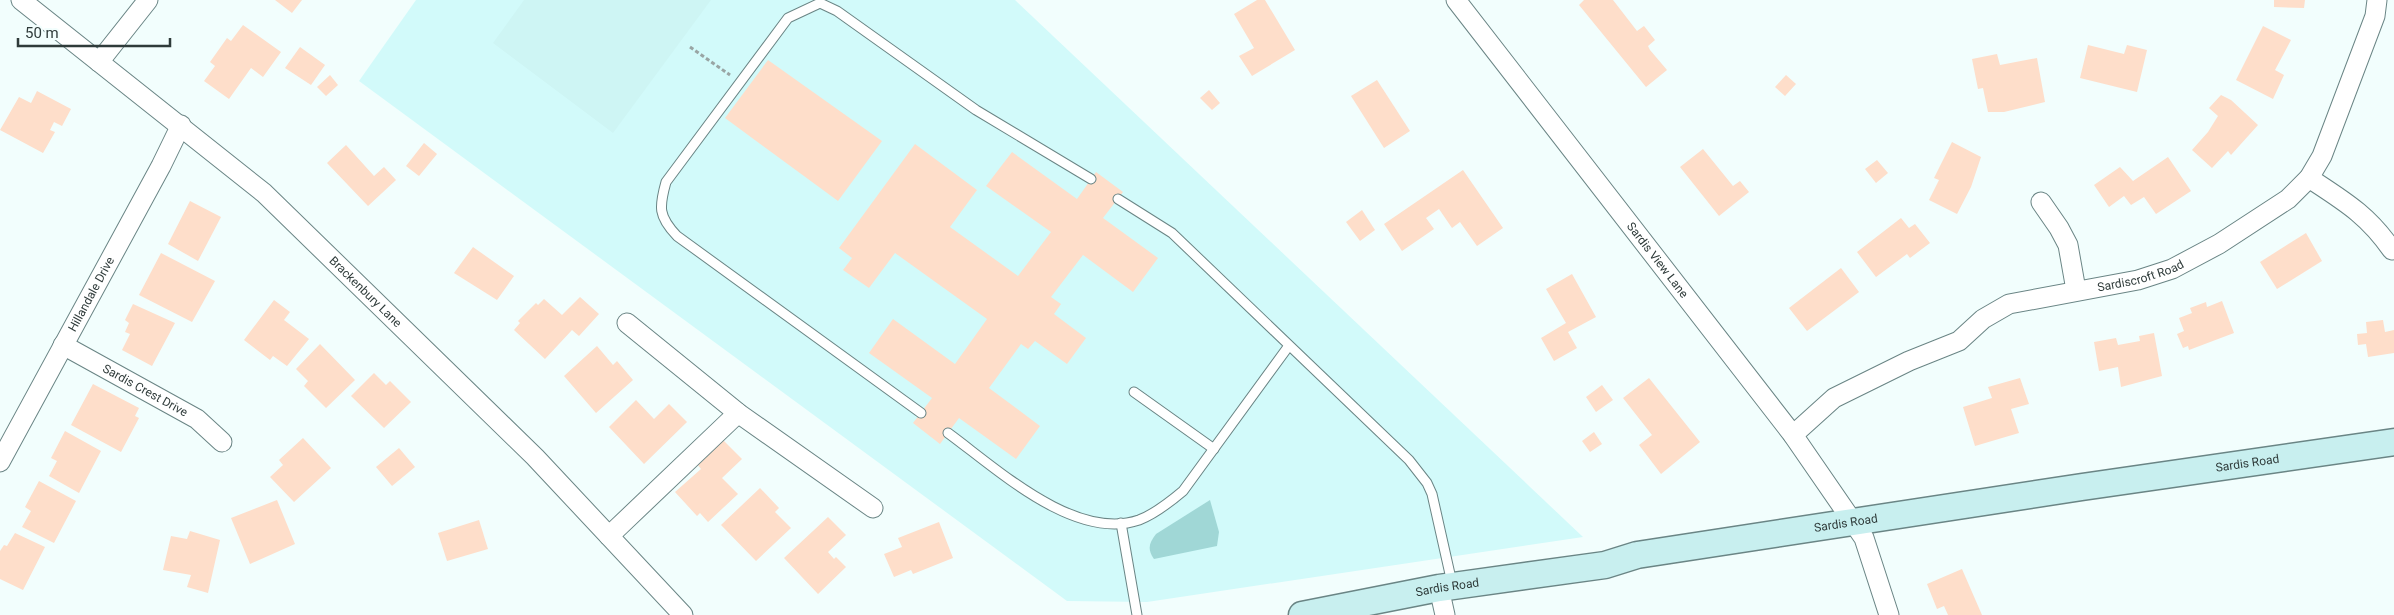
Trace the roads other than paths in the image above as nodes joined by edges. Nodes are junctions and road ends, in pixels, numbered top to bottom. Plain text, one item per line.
1 (22, 0) edge
2 (148, 0) edge
3 (2377, 0) edge
4 (1462, 3) edge
5 (807, 4) edge
6 (99, 62) junction
7 (181, 125) junction
8 (2309, 178) junction
9 (1091, 179) dead end
10 (1118, 199) dead end
11 (2041, 202) dead end
12 (2392, 250) dead end
13 (2076, 290) junction
14 (627, 323) dead end
15 (63, 345) junction
16 (1288, 346) junction
17 (1134, 392) dead end
18 (738, 413) junction
19 (921, 413) dead end
20 (948, 433) dead end
21 (1793, 435) junction
22 (222, 442) dead end
23 (2394, 442) edge
24 (1214, 449) junction
25 (0, 462) edge
26 (873, 508) dead end
27 (1854, 522) junction
28 (1121, 523) junction
29 (609, 536) junction
30 (1446, 587) junction
31 (683, 615) edge
32 (1137, 615) edge
33 (1302, 615) edge
34 (1445, 615) edge
35 (1889, 615) edge

1 - 6 street, Brackenbury Lane
2 - 6 street
3 - 8 street, Sardiscroft Road
4 - 21 street, Sardis View Lane
5 - 9 lane
5 - 19 lane
6 - 7 street, Brackenbury Lane
7 - 15 street, Hillandale Drive
7 - 29 street, Brackenbury Lane
8 - 12 street
8 - 13 street, Sardiscroft Road
10 - 16 lane
11 - 13 street
13 - 21 street, Sardiscroft Road
14 - 18 street
15 - 22 street, Sardis Crest Drive
15 - 25 street, Hillandale Drive
16 - 24 lane
16 - 30 lane
17 - 24 lane
18 - 26 street
18 - 29 street
20 - 28 lane
21 - 27 street, Sardis View Lane
23 - 27 main road, Sardis Road
24 - 28 lane
27 - 30 main road, Sardis Road
27 - 35 street, Sardis View Lane
28 - 32 lane
29 - 31 street, Brackenbury Lane
30 - 33 main road, Sardis Road
30 - 34 street

